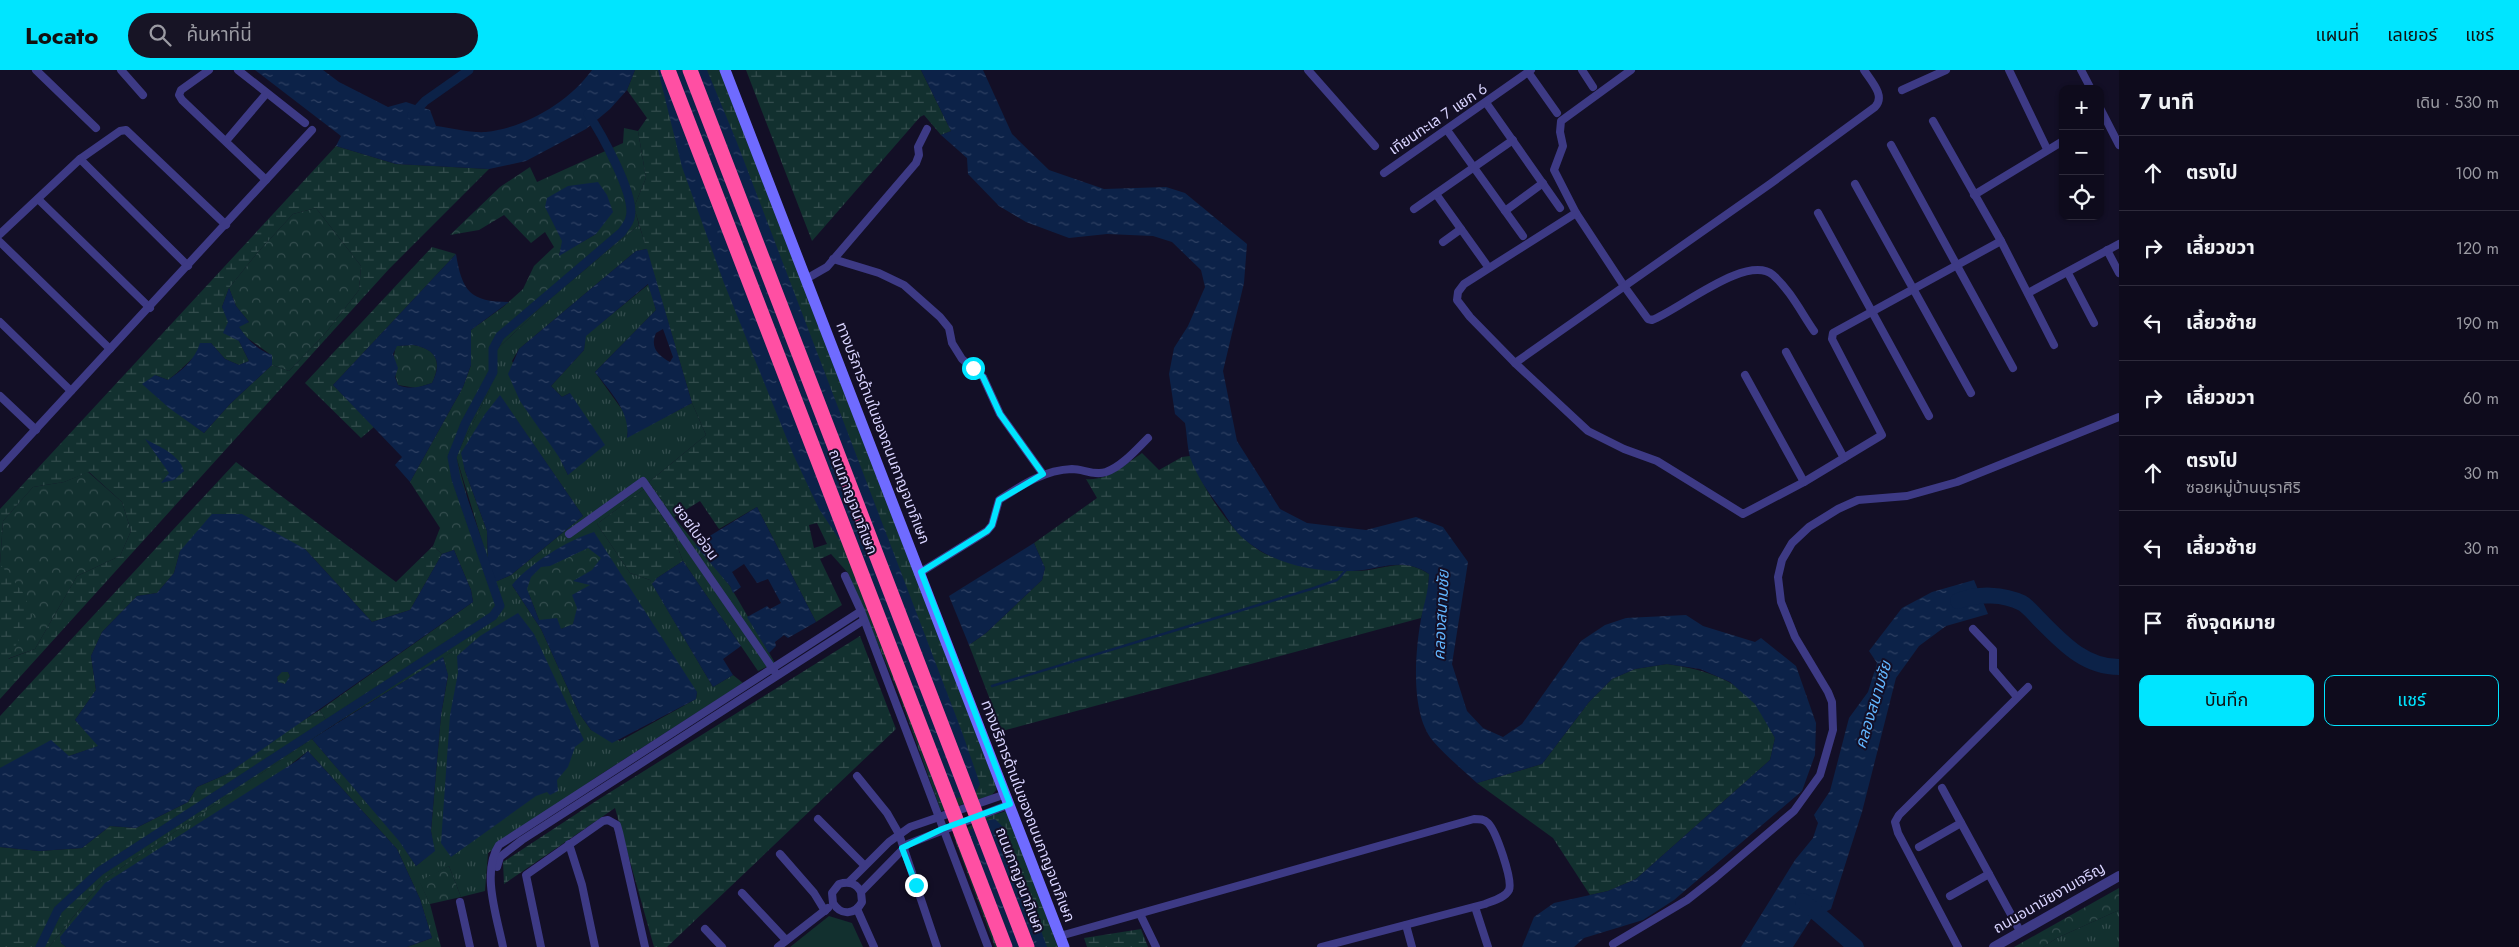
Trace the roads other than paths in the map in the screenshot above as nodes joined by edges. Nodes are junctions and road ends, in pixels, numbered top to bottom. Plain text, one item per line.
1 (36, 70) edge
2 (121, 70) edge
3 (209, 70) edge
4 (238, 70) edge
5 (668, 70) edge
6 (690, 70) edge
7 (725, 70) edge
8 (1308, 70) edge
9 (1582, 70) edge
10 (1631, 70) edge
11 (1864, 70) edge
12 (1946, 70) edge
13 (2009, 70) edge
14 (2081, 70) edge
15 (1530, 71) edge
16 (2089, 85) edge
17 (1593, 87) dead end
18 (1902, 90) dead end
19 (266, 94) junction
20 (143, 95) dead end
21 (1486, 104) junction
22 (1557, 113) dead end
23 (1933, 121) dead end
24 (2104, 121) edge
25 (305, 123) dead end
26 (96, 128) dead end
27 (927, 129) dead end
28 (312, 130) dead end
29 (1446, 130) junction
30 (1512, 140) junction
31 (226, 141) junction
32 (2059, 143) edge
33 (1891, 145) dead end
34 (2119, 145) edge
35 (1375, 146) dead end
36 (2047, 149) junction
37 (80, 159) junction
38 (1474, 168) junction
39 (1384, 173) dead end
40 (266, 180) junction
41 (1543, 183) junction
42 (1855, 184) dead end
43 (1436, 194) junction
44 (1974, 195) junction
45 (38, 199) junction
46 (1560, 208) dead end
47 (1414, 209) dead end
48 (1506, 211) junction
49 (1576, 213) junction
50 (1818, 213) dead end
51 (226, 225) junction
52 (1461, 229) junction
53 (0, 234) edge
54 (1523, 236) dead end
55 (2001, 241) junction
56 (0, 242) edge
57 (1443, 242) dead end
58 (2119, 244) edge
59 (2107, 250) junction
60 (833, 259) junction
61 (1486, 264) dead end
62 (1957, 265) junction
63 (188, 266) junction
64 (2068, 273) junction
65 (2119, 273) edge
66 (806, 279) junction
67 (1624, 286) junction
68 (1913, 289) junction
69 (2028, 293) junction
70 (150, 308) junction
71 (1872, 311) junction
72 (0, 322) edge
73 (2094, 323) dead end
74 (1814, 331) dead end
75 (2054, 345) dead end
76 (110, 349) junction
77 (1786, 352) dead end
78 (1515, 363) junction
79 (2013, 368) dead end
80 (1745, 375) dead end
81 (71, 391) junction
82 (1971, 393) dead end
83 (0, 396) edge
84 (1929, 416) dead end
85 (2119, 418) edge
86 (36, 430) junction
87 (1148, 438) dead end
88 (1844, 458) junction
89 (0, 468) edge
90 (1043, 474) junction
91 (1804, 482) junction
92 (569, 534) dead end
93 (921, 572) junction
94 (845, 576) dead end
95 (861, 611) junction
96 (864, 620) junction
97 (1973, 629) dead end
98 (776, 672) junction
99 (2028, 687) dead end
100 (2017, 697) junction
101 (675, 731) junction
102 (680, 738) junction
103 (857, 776) dead end
104 (1942, 788) dead end
105 (1008, 799) junction
106 (938, 818) junction
107 (818, 819) dead end
108 (1961, 823) junction
109 (942, 829) junction
110 (898, 834) junction
111 (569, 844) junction
112 (1919, 847) dead end
113 (902, 848) junction
114 (780, 854) dead end
115 (864, 865) junction
116 (1989, 874) junction
117 (2119, 876) edge
118 (849, 882) junction
119 (861, 892) junction
120 (742, 893) dead end
121 (1950, 896) dead end
122 (460, 902) dead end
123 (833, 903) junction
124 (1475, 906) junction
125 (857, 909) junction
126 (825, 911) junction
127 (1140, 914) junction
128 (1406, 925) junction
129 (706, 929) dead end
130 (2020, 931) junction
131 (786, 940) junction
132 (1062, 942) edge
133 (1613, 944) dead end
134 (470, 947) edge
135 (503, 947) edge
136 (508, 947) edge
137 (541, 947) edge
138 (595, 947) edge
139 (645, 947) edge
140 (722, 947) edge
141 (778, 947) edge
142 (874, 947) edge
143 (937, 947) edge
144 (988, 947) edge
145 (1005, 947) edge
146 (1027, 947) edge
147 (1156, 947) edge
148 (1321, 947) edge
149 (1412, 947) edge
150 (1488, 947) edge
151 (1958, 947) edge
152 (1994, 947) edge

1 - 26 street
2 - 20 street
3 - 31 street
4 - 19 street
5 - 145 highway, ถนนกาญจนาภิเษก, bridge
6 - 146 highway, ถนนกาญจนาภิเษก, bridge
7 - 66 main road, ทางบริการด้านในของถนนกาญจนาภิเษก
8 - 35 street
9 - 17 street
10 - 49 street
11 - 67 street
12 - 18 street
13 - 36 street
14 - 16 street
15 - 21 street, เทียนทะเล 7 แยก 6
15 - 22 street
19 - 25 street
19 - 31 street
21 - 29 street, เทียนทะเล 7 แยก 6
21 - 30 street
23 - 44 street
24 - 34 street
27 - 60 street
28 - 40 street
29 - 38 street
29 - 39 street, เทียนทะเล 7 แยก 6
30 - 38 street
30 - 41 street
31 - 40 street
32 - 36 street
33 - 62 street
36 - 44 street
37 - 45 street
37 - 51 street
37 - 63 street
38 - 43 street
38 - 48 street
40 - 51 street
41 - 46 street
41 - 48 street
42 - 68 street
43 - 47 street
43 - 52 street
44 - 55 street
45 - 53 street
45 - 70 street
48 - 54 street
49 - 67 street
49 - 78 street
50 - 71 street
51 - 63 street
52 - 57 street
52 - 61 street
55 - 62 street
55 - 69 street
56 - 76 street
58 - 59 street
59 - 64 street
59 - 65 street
60 - 66 street
60 - 90 street
62 - 68 street
62 - 79 street
63 - 70 street
64 - 69 street
64 - 73 street
66 - 93 main road, ทางบริการด้านในของถนนกาญจนาภิเษก
67 - 74 street
67 - 78 street
68 - 71 street
68 - 82 street
69 - 75 street
70 - 76 street
71 - 84 street
71 - 88 street
72 - 81 street
76 - 81 street
77 - 88 street
78 - 91 street
80 - 91 street
81 - 86 street
83 - 86 street
85 - 133 street
86 - 89 street
87 - 90 street
88 - 91 street
90 - 93 street
92 - 98 street, ซอยใบอ่อน
93 - 105 main road, ทางบริการด้านในของถนนกาญจนาภิเษก
94 - 95 street
95 - 96 street
95 - 98 street
96 - 98 street
96 - 106 street
97 - 100 street
98 - 101 street
98 - 102 street
99 - 100 street
100 - 151 street
101 - 102 street
101 - 135 street
102 - 136 street
103 - 110 street
104 - 108 street
105 - 106 street
105 - 109 street
105 - 132 main road, ทางบริการด้านในของถนนกาญจนาภิเษก
106 - 109 street
106 - 110 street
107 - 115 street
108 - 112 street
108 - 116 street
109 - 113 street
109 - 144 street
110 - 113 street
110 - 115 street
111 - 137 street
111 - 138 street
111 - 139 street
113 - 119 street
113 - 143 street
114 - 126 street
115 - 118 street
116 - 121 street
116 - 130 street
117 - 130 street, ถนนอนามัยงามเจริญ
118 - 119 street
118 - 123 street
119 - 125 street
120 - 131 street
122 - 134 street
123 - 125 street
123 - 126 street
124 - 127 street
124 - 128 street
124 - 150 street
125 - 142 street
126 - 131 street
127 - 132 street
127 - 147 street
128 - 148 street
128 - 149 street
129 - 140 street
130 - 152 street, ถนนอนามัยงามเจริญ
131 - 141 street

